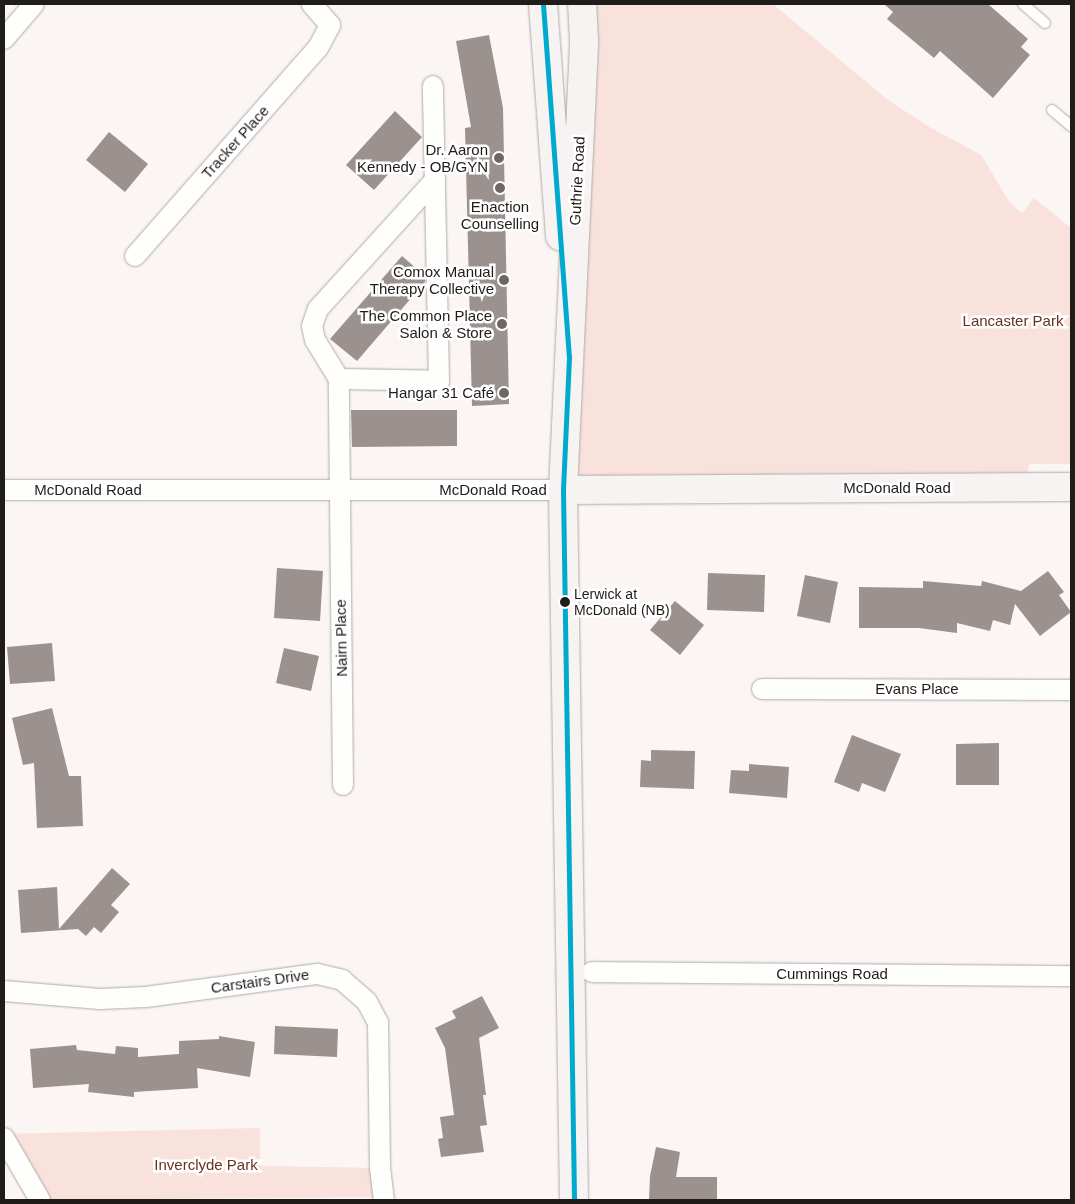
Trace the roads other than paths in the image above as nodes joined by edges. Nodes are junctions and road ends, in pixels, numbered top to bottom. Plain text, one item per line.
1 (34, 4) edge
2 (312, 4) edge
3 (543, 4) edge
4 (582, 4) edge
5 (1023, 4) edge
6 (1044, 23) dead end
7 (4, 39) edge
8 (434, 86) dead end
9 (1052, 110) dead end
10 (1071, 126) edge
11 (435, 180) junction
12 (135, 256) dead end
13 (569, 358) junction
14 (339, 379) junction
15 (1071, 487) edge
16 (4, 490) edge
17 (563, 490) junction
18 (340, 492) junction
19 (762, 689) dead end
20 (1071, 690) edge
21 (343, 784) dead end
22 (592, 972) dead end
23 (1071, 976) edge
24 (4, 991) edge
25 (4, 1138) edge
26 (40, 1200) edge
27 (384, 1200) edge
28 (574, 1200) edge

1 - 7 street
2 - 12 street, Tracker Place
3 - 13 main road, Guthrie Road
4 - 13 main road, Guthrie Road
5 - 6 lane
8 - 11 street
9 - 10 lane
11 - 14 street
11 - 14 street
13 - 17 main road, Guthrie Road
14 - 18 street, Nairn Place
15 - 17 main road, McDonald Road
16 - 18 street, McDonald Road
17 - 18 street, McDonald Road
17 - 28 main road, Guthrie Road
18 - 21 street, Nairn Place
19 - 20 street, Evans Place
22 - 23 street, Cummings Road
24 - 27 street, Carstairs Drive
25 - 26 street

